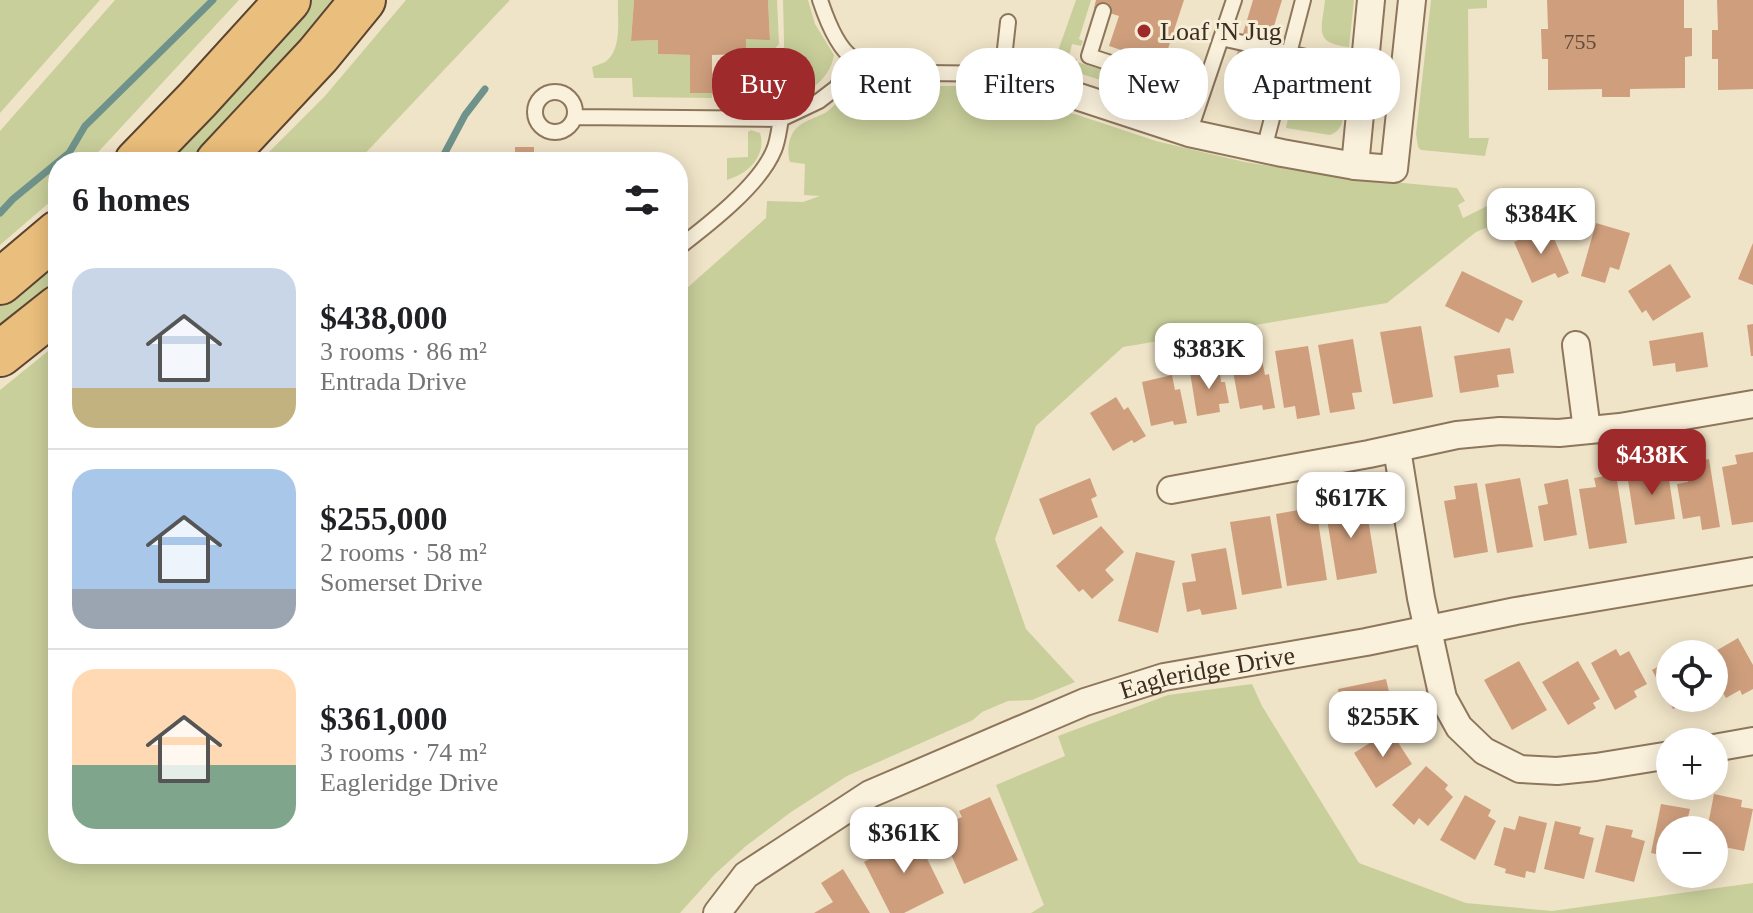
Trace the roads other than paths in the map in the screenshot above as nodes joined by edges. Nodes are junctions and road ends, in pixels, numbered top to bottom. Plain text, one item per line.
1 (288, 0) edge
2 (363, 0) edge
3 (820, 0) edge
4 (1234, 0) edge
5 (1303, 0) edge
6 (1371, 0) edge
7 (1412, 0) edge
8 (1103, 11) dead end
9 (1008, 22) dead end
10 (1221, 38) junction
11 (844, 48) edge
12 (1005, 48) edge
13 (1266, 48) edge
14 (1289, 48) edge
15 (1366, 48) edge
16 (1099, 59) edge
17 (1208, 76) edge
18 (1083, 98) edge
19 (576, 117) dead end
20 (712, 118) edge
21 (781, 120) edge
22 (1193, 120) edge
23 (1271, 120) edge
24 (1359, 120) edge
25 (1189, 133) junction
26 (1264, 149) junction
27 (147, 152) edge
28 (227, 152) edge
29 (1355, 166) junction
30 (688, 240) edge
31 (48, 241) edge
32 (0, 282) edge
33 (48, 316) edge
34 (1576, 345) dead end
35 (0, 354) edge
36 (1753, 404) edge
37 (1587, 430) junction
38 (1397, 449) junction
39 (1171, 490) dead end
40 (1753, 571) edge
41 (1428, 629) junction
42 (1753, 741) edge
43 (1728, 745) edge
44 (1656, 757) edge
45 (717, 913) edge

1 - 27 highway
2 - 28 highway
3 - 11 lane
4 - 10 lane
5 - 14 lane
6 - 15 street
7 - 29 street
8 - 16 lane
9 - 12 lane
10 - 13 lane
10 - 17 lane
18 - 25 street
19 - 20 lane
21 - 30 lane
22 - 25 lane
23 - 26 lane
24 - 29 street
25 - 26 street
26 - 29 street
31 - 32 highway
33 - 35 highway
34 - 37 street
36 - 37 street
37 - 38 street
38 - 39 street
38 - 41 street
40 - 41 street, Eagleridge Drive
41 - 44 street
41 - 45 street, Eagleridge Drive
42 - 43 street

